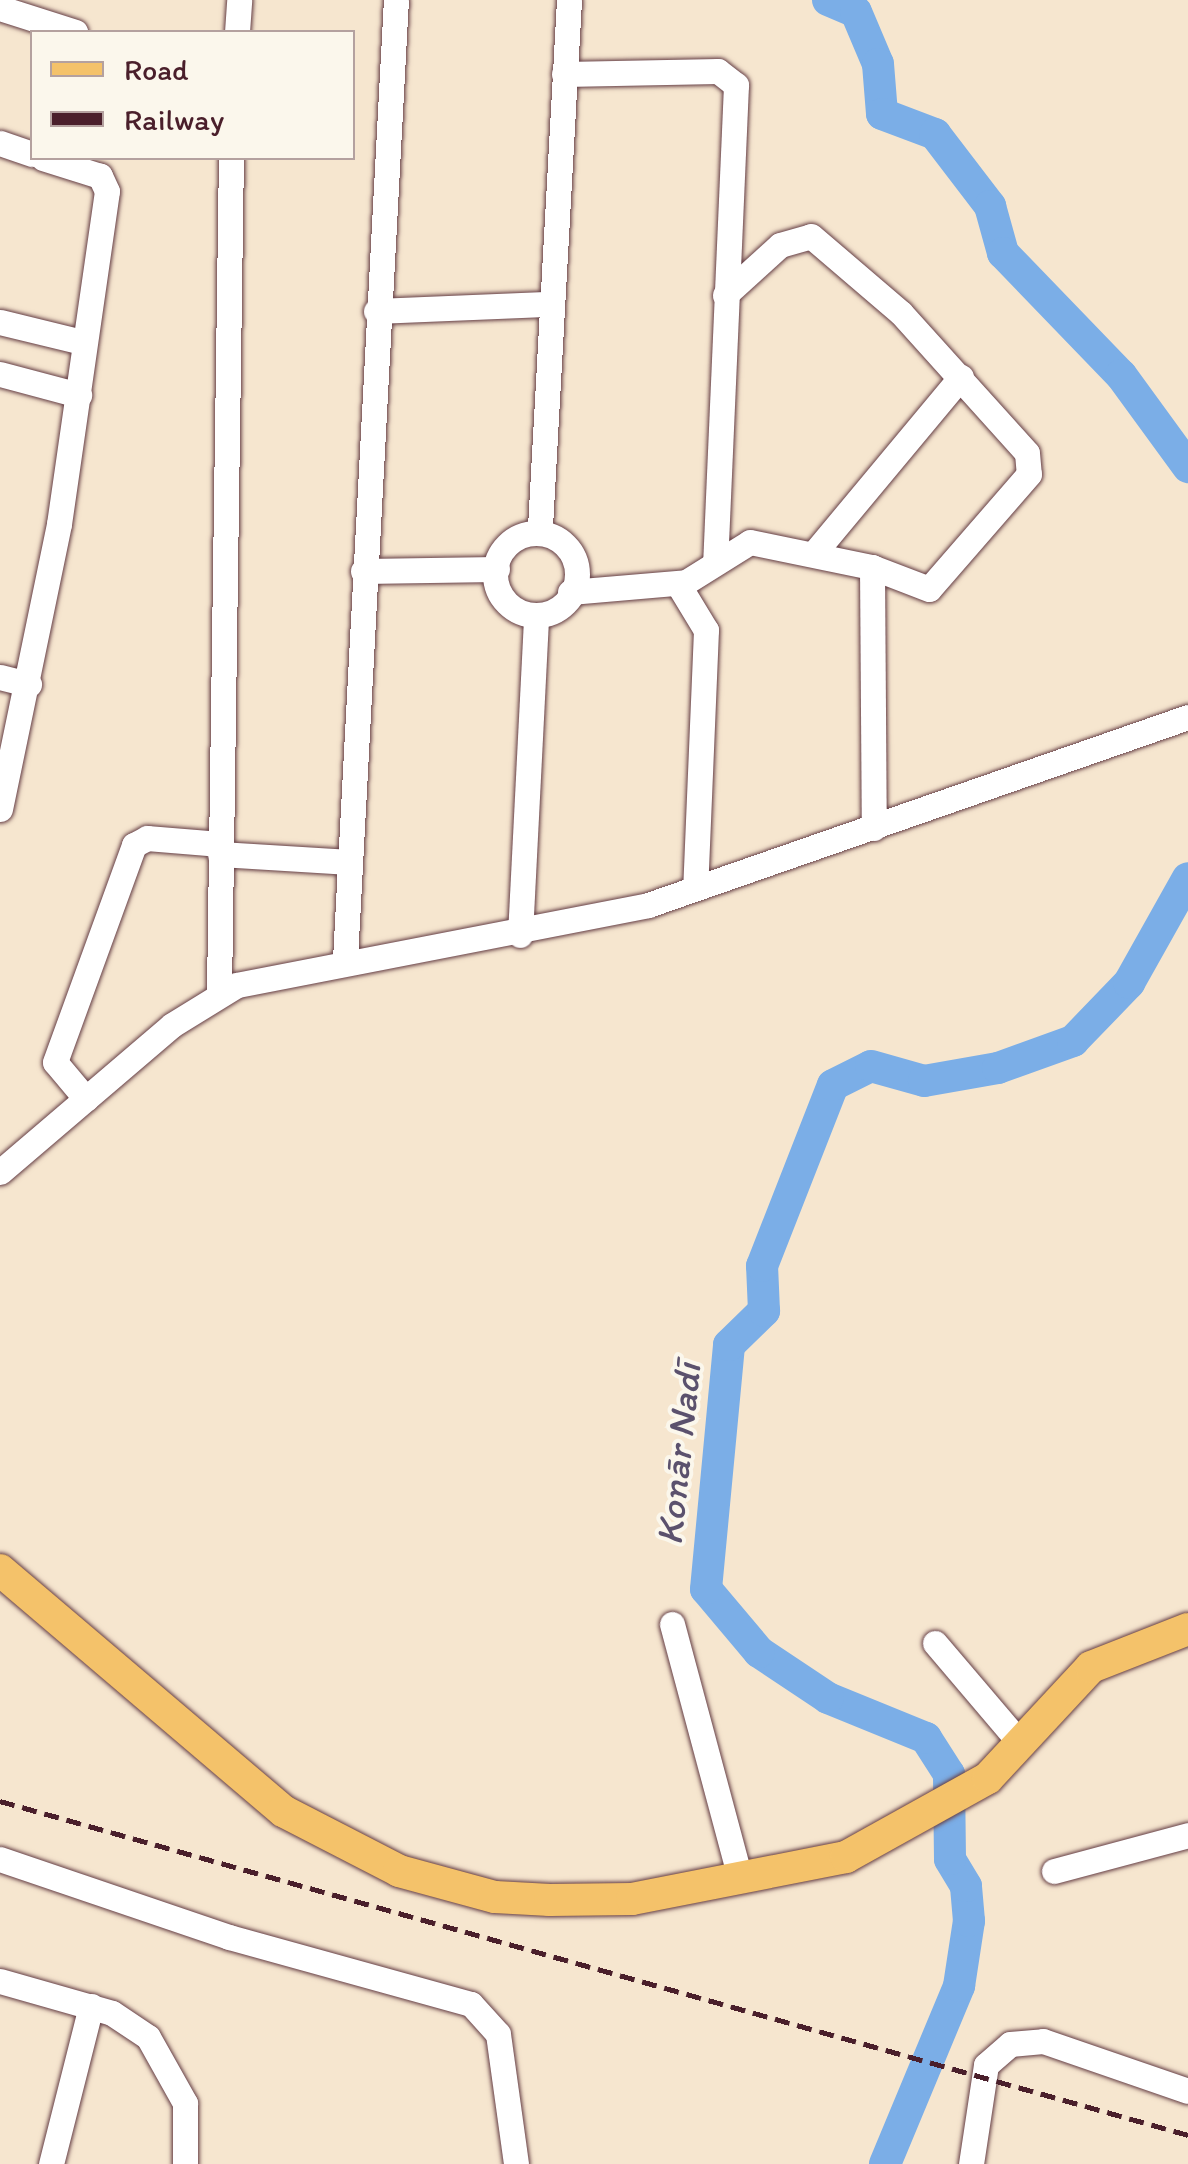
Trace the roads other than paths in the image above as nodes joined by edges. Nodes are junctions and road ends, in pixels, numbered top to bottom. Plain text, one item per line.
1 (239, 0) edge
2 (396, 0) edge
3 (570, 0) edge
4 (0, 8) edge
5 (70, 30) edge
6 (237, 30) edge
7 (564, 74) junction
8 (0, 143) edge
9 (30, 153) edge
10 (48, 160) edge
11 (231, 160) edge
12 (725, 295) junction
13 (546, 304) junction
14 (376, 311) junction
15 (0, 322) edge
16 (82, 342) junction
17 (0, 374) edge
18 (961, 377) junction
19 (79, 394) junction
20 (540, 527) junction
21 (814, 552) junction
22 (715, 561) junction
23 (872, 566) junction
24 (496, 569) junction
25 (363, 571) junction
26 (678, 584) junction
27 (570, 592) junction
28 (536, 620) junction
29 (0, 677) edge
30 (29, 684) junction
31 (1188, 717) edge
32 (0, 809) edge
33 (874, 828) junction
34 (220, 849) junction
35 (350, 862) junction
36 (695, 888) junction
37 (520, 934) junction
38 (346, 959) junction
39 (218, 992) junction
40 (86, 1099) junction
41 (0, 1172) edge
42 (0, 1570) edge
43 (672, 1624) dead end
44 (1188, 1628) edge
45 (935, 1643) dead end
46 (1020, 1742) junction
47 (1188, 1835) edge
48 (0, 1859) edge
49 (1054, 1870) dead end
50 (740, 1876) junction
51 (0, 1980) edge
52 (91, 2006) junction
53 (1188, 2091) edge
54 (51, 2164) edge
55 (184, 2164) edge
56 (516, 2164) edge
57 (970, 2164) edge

1 - 6 street
2 - 14 street
3 - 7 street
4 - 5 street
7 - 12 street
7 - 13 street
8 - 9 street
10 - 16 street
11 - 34 street
12 - 18 street
12 - 22 street
13 - 14 street
13 - 20 street
14 - 25 street
15 - 16 street
16 - 19 street
17 - 19 street
18 - 21 street
18 - 23 street
19 - 30 street
20 - 24 street
20 - 27 street
21 - 22 street
21 - 23 street
22 - 26 street
23 - 33 street
24 - 25 street
24 - 28 street
25 - 35 street
26 - 27 street
26 - 36 street
27 - 28 street
28 - 37 street
29 - 30 street
30 - 32 street
31 - 33 street
33 - 36 street
34 - 35 street
34 - 39 street
34 - 40 street
35 - 38 street
36 - 37 street
37 - 38 street
38 - 39 street
39 - 40 street
40 - 41 street
42 - 50 main road
43 - 50 street
44 - 46 main road
45 - 46 street
46 - 50 main road
47 - 49 street
48 - 56 street
51 - 52 street
52 - 54 street
52 - 55 street
53 - 57 street

